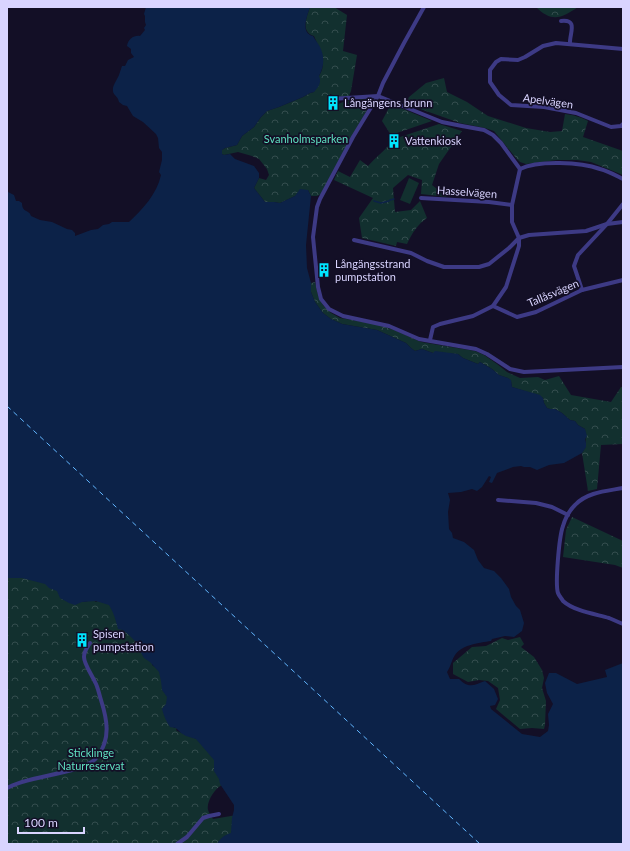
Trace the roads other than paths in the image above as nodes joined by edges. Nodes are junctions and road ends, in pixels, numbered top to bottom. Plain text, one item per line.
1 (424, 7) edge
2 (561, 21) dead end
3 (570, 44) junction
4 (623, 49) edge
5 (378, 96) junction
6 (331, 99) dead end
7 (623, 124) edge
8 (520, 169) junction
9 (623, 179) edge
10 (421, 198) dead end
11 (623, 204) edge
12 (512, 205) junction
13 (623, 222) edge
14 (607, 224) junction
15 (519, 238) junction
16 (354, 240) dead end
17 (623, 280) edge
18 (582, 290) junction
19 (492, 306) junction
20 (430, 340) junction
21 (623, 367) edge
22 (623, 488) edge
23 (498, 500) dead end
24 (568, 515) junction
25 (623, 624) edge
26 (90, 643) dead end
27 (7, 788) edge
28 (219, 814) dead end
29 (177, 844) edge

1 - 5 street
2 - 3 street
3 - 4 street, Apelvägen
3 - 7 street, Apelvägen
5 - 6 street
5 - 8 street
5 - 20 street
8 - 9 street
8 - 12 street
10 - 12 street, Hasselvägen
11 - 14 street
12 - 15 street
13 - 14 street
14 - 15 street
14 - 18 street
15 - 16 street
15 - 19 street
17 - 18 street, Tallåsvägen
18 - 19 street, Tallåsvägen
19 - 20 street
20 - 21 street
22 - 24 street
23 - 24 street
24 - 25 street
26 - 27 street
28 - 29 street

